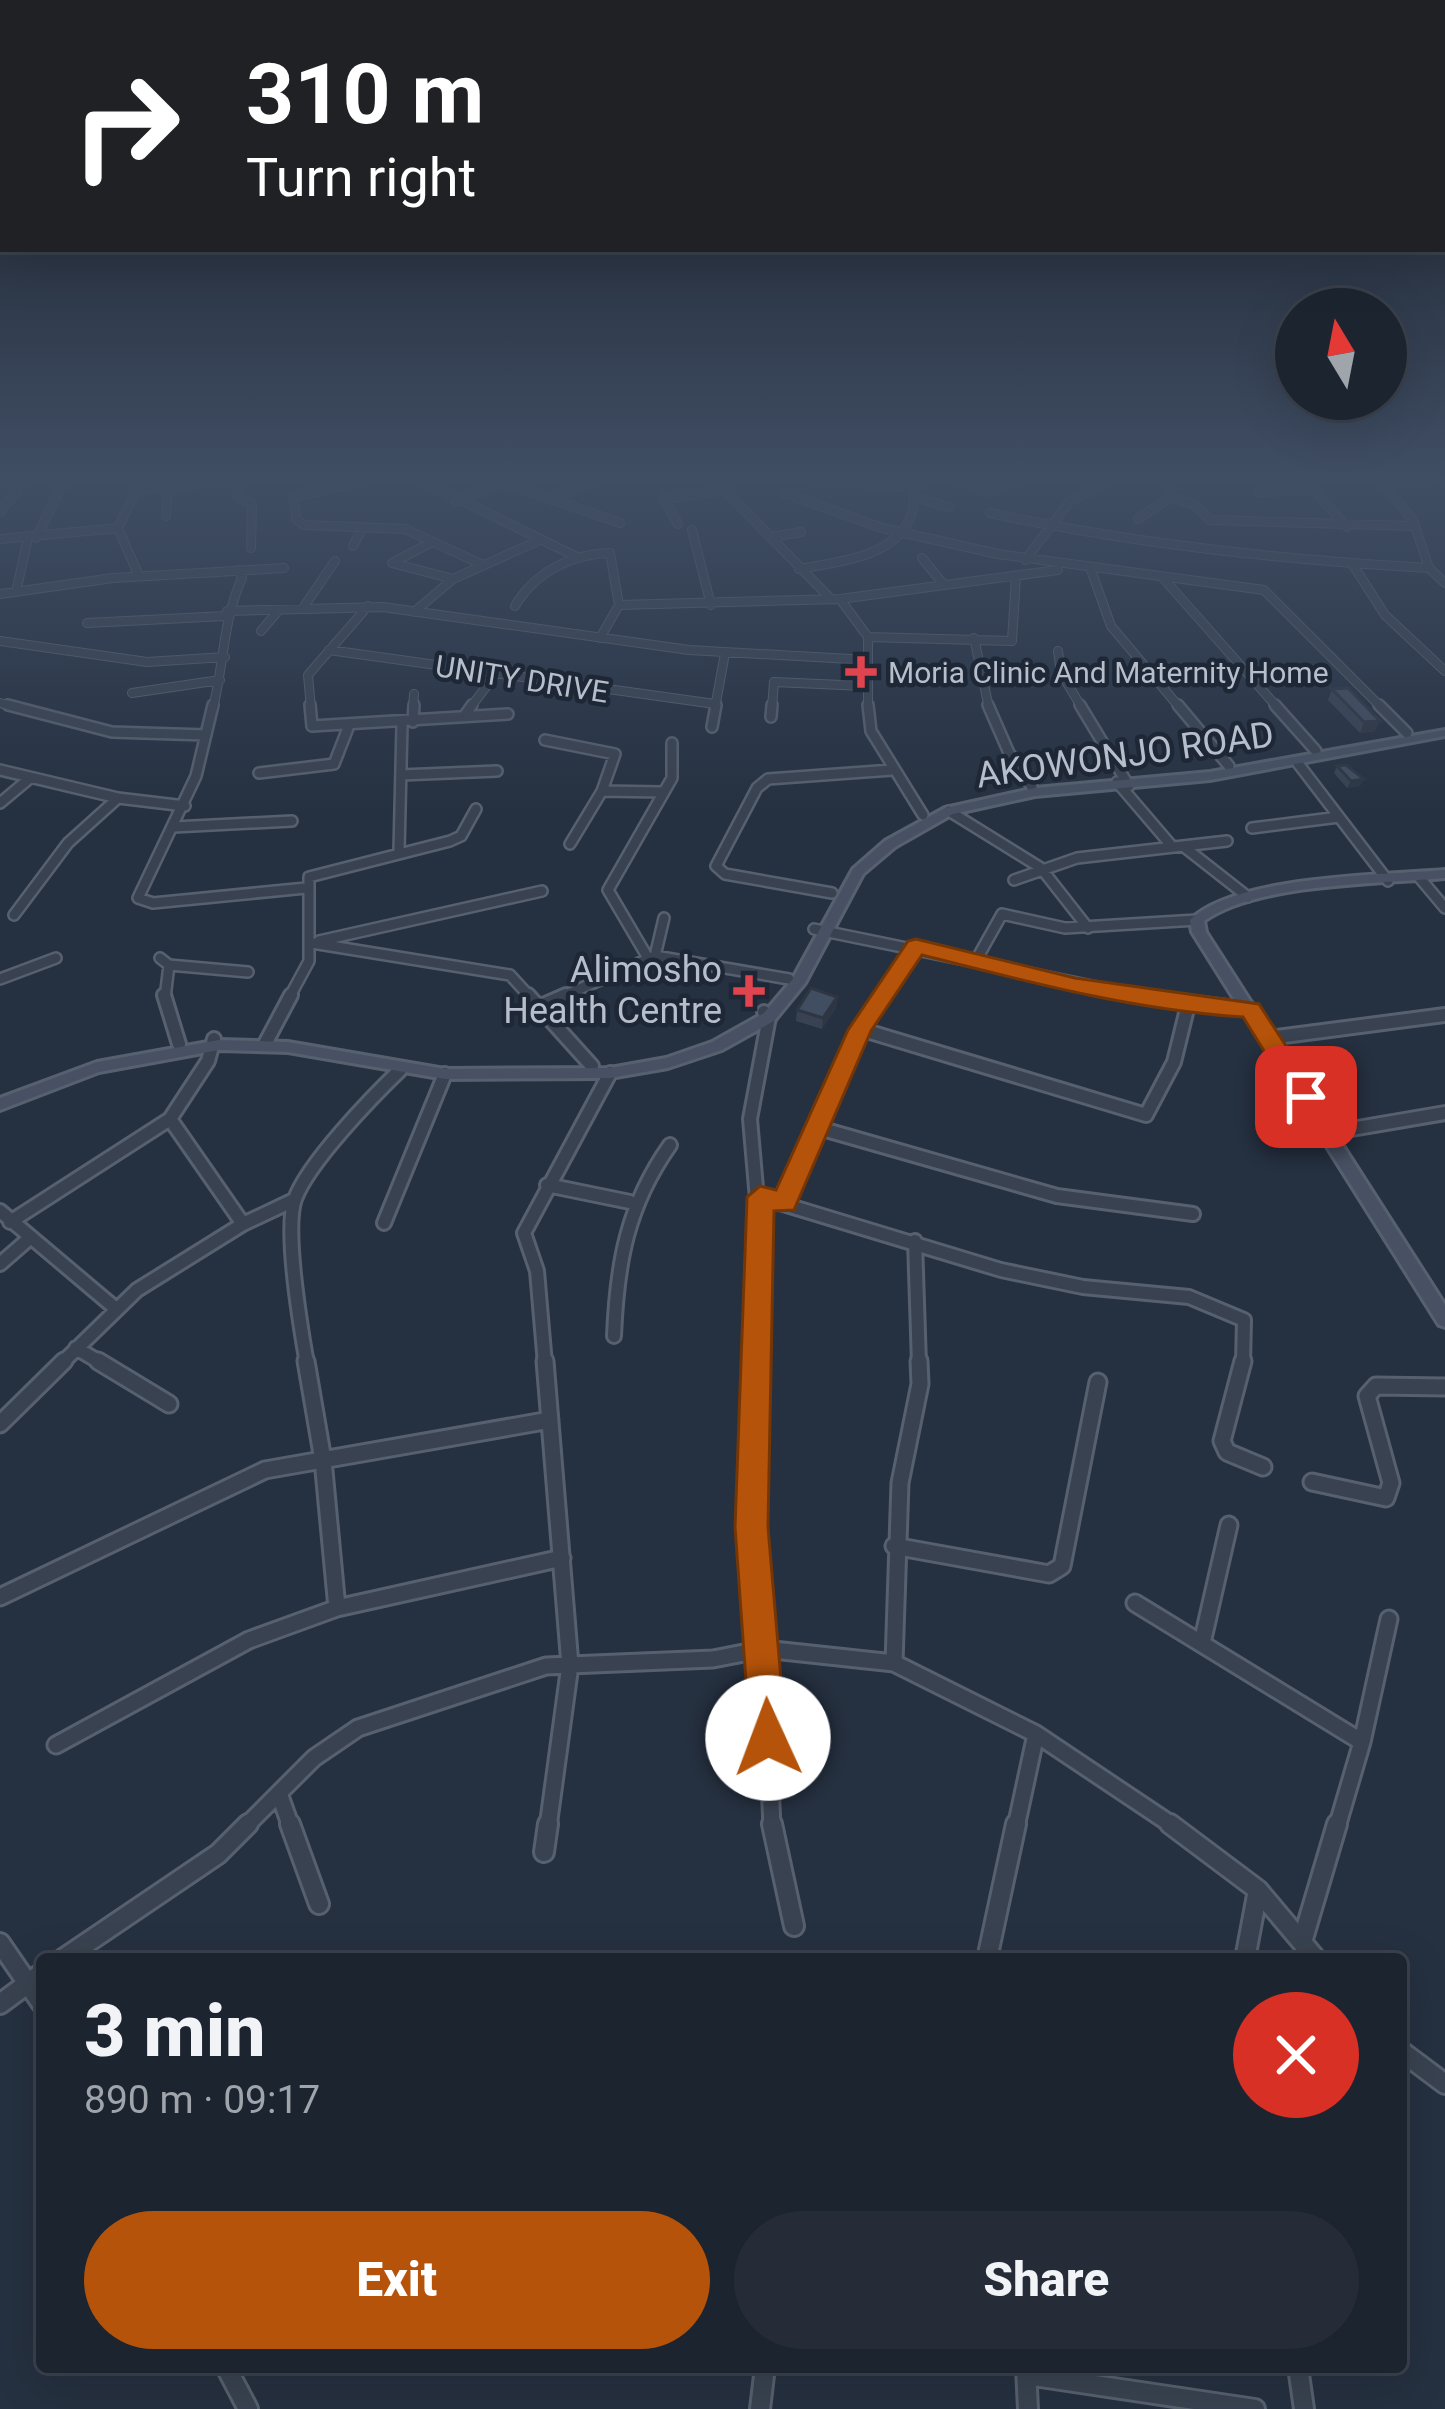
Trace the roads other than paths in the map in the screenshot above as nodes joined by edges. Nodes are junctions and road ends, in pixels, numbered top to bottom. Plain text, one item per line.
1 (36, 589) edge
2 (237, 589) edge
3 (311, 589) edge
4 (441, 589) edge
5 (523, 589) edge
6 (617, 589) edge
7 (707, 589) edge
8 (824, 589) edge
9 (910, 589) edge
10 (1016, 589) edge
11 (1098, 589) edge
12 (1174, 589) edge
13 (1259, 589) edge
14 (1369, 589) edge
15 (16, 592) joint
16 (0, 593) edge
17 (836, 599) junction
18 (515, 605) dead end
19 (619, 605) junction
20 (711, 605) junction
21 (368, 606) junction
22 (303, 608) junction
23 (278, 610) junction
24 (414, 612) junction
25 (226, 613) junction
26 (87, 623) dead end
27 (261, 632) dead end
28 (868, 637) junction
29 (600, 638) junction
30 (974, 638) junction
31 (0, 641) edge
32 (329, 650) junction
33 (1058, 651) dead end
34 (725, 653) junction
35 (224, 657) junction
36 (868, 660) junction
37 (1445, 670) edge
38 (495, 675) junction
39 (220, 680) junction
40 (865, 686) junction
41 (132, 692) dead end
42 (414, 694) dead end
43 (0, 703) edge
44 (715, 704) junction
45 (508, 714) dead end
46 (464, 715) junction
47 (771, 717) dead end
48 (407, 723) junction
49 (712, 727) dead end
50 (348, 728) junction
51 (1445, 730) edge
52 (1407, 733) junction
53 (206, 735) junction
54 (545, 740) dead end
55 (672, 743) dead end
56 (1325, 751) junction
57 (1297, 762) junction
58 (1229, 766) junction
59 (0, 770) edge
60 (892, 770) junction
61 (496, 771) dead end
62 (259, 773) dead end
63 (401, 775) junction
64 (30, 778) junction
65 (1123, 784) junction
66 (1031, 788) junction
67 (602, 791) junction
68 (662, 792) junction
69 (118, 798) junction
70 (0, 803) edge
71 (185, 806) junction
72 (476, 808) dead end
73 (949, 811) junction
74 (923, 815) junction
75 (1339, 817) junction
76 (292, 821) dead end
77 (174, 827) junction
78 (1252, 828) dead end
79 (1227, 841) dead end
80 (570, 844) dead end
81 (1177, 845) junction
82 (399, 851) junction
83 (1041, 868) junction
84 (1445, 874) edge
85 (1419, 877) junction
86 (1014, 880) dead end
87 (1388, 880) junction
88 (306, 888) junction
89 (542, 891) dead end
90 (832, 893) junction
91 (1248, 897) junction
92 (1445, 908) edge
93 (14, 916) dead end
94 (664, 918) dead end
95 (1198, 920) junction
96 (1088, 928) junction
97 (819, 930) junction
98 (312, 943) junction
99 (916, 946) junction
100 (652, 957) junction
101 (56, 958) dead end
102 (975, 962) junction
103 (248, 972) dead end
104 (0, 979) edge
105 (789, 979) junction
106 (541, 1006) junction
107 (1189, 1006) junction
108 (1251, 1010) junction
109 (766, 1014) junction
110 (1445, 1015) edge
111 (860, 1030) junction
112 (1269, 1038) junction
113 (266, 1041) junction
114 (214, 1042) junction
115 (179, 1044) junction
116 (592, 1066) junction
117 (400, 1070) junction
118 (610, 1073) junction
119 (445, 1075) junction
120 (0, 1101) edge
121 (1445, 1113) edge
122 (170, 1119) junction
123 (819, 1128) junction
124 (1328, 1133) junction
125 (670, 1145) dead end
126 (547, 1185) junction
127 (760, 1197) junction
128 (294, 1200) junction
129 (631, 1202) junction
130 (784, 1202) junction
131 (1193, 1214) dead end
132 (5, 1216) edge
133 (243, 1223) junction
134 (384, 1223) dead end
135 (31, 1237) junction
136 (915, 1241) junction
137 (0, 1264) edge
138 (115, 1308) junction
139 (1445, 1320) edge
140 (614, 1336) dead end
141 (76, 1348) junction
142 (1098, 1382) dead end
143 (1445, 1387) edge
144 (169, 1404) dead end
145 (550, 1420) junction
146 (0, 1424) edge
147 (323, 1460) junction
148 (1263, 1467) dead end
149 (1312, 1482) dead end
150 (1229, 1526) dead end
151 (895, 1546) junction
152 (562, 1558) junction
153 (0, 1597) edge
154 (1135, 1603) dead end
155 (337, 1608) junction
156 (1390, 1618) dead end
157 (1202, 1643) junction
158 (764, 1649) junction
159 (894, 1663) junction
160 (569, 1665) junction
161 (1036, 1734) junction
162 (1362, 1742) junction
163 (56, 1745) dead end
164 (280, 1796) junction
165 (544, 1852) dead end
166 (1258, 1890) junction
167 (319, 1904) dead end
168 (794, 1926) dead end
169 (1302, 1942) junction
170 (0, 1943) edge
171 (72, 1953) edge
172 (988, 1953) edge
173 (1246, 1953) edge
174 (1311, 1953) edge
175 (36, 1977) edge
176 (0, 2003) edge
177 (1407, 2056) edge
178 (1445, 2084) edge
179 (229, 2373) edge
180 (764, 2373) edge
181 (1026, 2373) edge
182 (1038, 2373) edge
183 (1299, 2373) edge
184 (248, 2409) edge
185 (760, 2409) edge
186 (1028, 2409) edge
187 (1255, 2409) edge
188 (1304, 2409) edge

1 - 15 street
2 - 25 street
3 - 22 street
4 - 24 street
5 - 18 street
6 - 19 street
7 - 20 street
8 - 17 street
9 - 17 street
10 - 30 street
11 - 58 street
12 - 56 street
13 - 52 street
14 - 37 street
15 - 16 street
17 - 20 street
17 - 28 street
19 - 20 street
19 - 29 street
21 - 22 street
21 - 24 street
21 - 32 street
22 - 23 street
23 - 25 street
23 - 27 street
24 - 29 street
25 - 26 street
25 - 35 street
28 - 30 street
28 - 36 street
29 - 34 street
30 - 66 street
31 - 35 street
32 - 38 street, UNITY DRIVE
32 - 50 street
33 - 65 street
34 - 36 street
34 - 44 street
35 - 39 street
36 - 40 street
38 - 44 street, UNITY DRIVE
38 - 46 street
39 - 41 street
39 - 53 street
40 - 47 street
40 - 60 street
42 - 48 street
43 - 53 street
44 - 49 street
45 - 46 street
46 - 48 street
48 - 50 street
48 - 63 street
50 - 62 street
51 - 52 main road, AKOWONJO ROAD
51 - 56 main road, AKOWONJO ROAD
52 - 56 main road, AKOWONJO ROAD
53 - 71 street
54 - 67 street
55 - 68 street
56 - 57 main road, AKOWONJO ROAD
56 - 58 main road, AKOWONJO ROAD
57 - 65 main road, AKOWONJO ROAD
57 - 75 street
58 - 65 main road, AKOWONJO ROAD
59 - 64 street
60 - 74 street
60 - 90 street
61 - 63 street
63 - 82 street
64 - 69 street
64 - 70 street
65 - 66 main road, AKOWONJO ROAD
65 - 73 main road, AKOWONJO ROAD
65 - 81 street
66 - 74 main road, AKOWONJO ROAD
67 - 68 street
67 - 80 street
68 - 100 street
69 - 71 street
69 - 93 street
71 - 77 street
72 - 82 street
73 - 83 street
73 - 97 main road, AKOWONJO ROAD
74 - 90 main road, AKOWONJO ROAD
75 - 78 street
75 - 87 street
76 - 77 street
77 - 88 street
79 - 81 street
81 - 83 street
81 - 91 street
82 - 88 street
83 - 86 street
83 - 96 street
84 - 85 main road
85 - 87 main road
85 - 92 street
87 - 91 main road
88 - 98 street
89 - 98 street
90 - 97 main road, AKOWONJO ROAD
91 - 95 main road
94 - 100 street
95 - 96 street
95 - 108 main road
96 - 102 street
97 - 99 street
97 - 105 main road, AKOWONJO ROAD
97 - 109 main road, AKOWONJO ROAD
98 - 106 street
98 - 113 street
99 - 102 street
99 - 111 street
100 - 105 street
100 - 106 street
101 - 104 street
102 - 107 street
103 - 115 street
105 - 109 main road, AKOWONJO ROAD
106 - 116 street
107 - 108 street
107 - 111 street
108 - 112 main road
109 - 116 main road, AKOWONJO ROAD
109 - 118 main road, AKOWONJO ROAD
109 - 127 street
110 - 112 street
111 - 123 street
112 - 124 main road
113 - 114 main road, AKOWONJO ROAD
113 - 116 main road, AKOWONJO ROAD
113 - 117 main road, AKOWONJO ROAD
114 - 115 main road, AKOWONJO ROAD
114 - 120 main road, AKOWONJO ROAD
114 - 122 street
115 - 120 main road, AKOWONJO ROAD
117 - 119 main road, AKOWONJO ROAD
117 - 128 street
118 - 119 main road, AKOWONJO ROAD
118 - 126 street
119 - 134 street
121 - 124 street
122 - 132 street
122 - 133 street
123 - 130 street
123 - 131 street
124 - 139 main road
125 - 129 street
126 - 129 street
126 - 145 street
127 - 130 street
127 - 158 street
128 - 133 street
128 - 147 street
129 - 140 street
130 - 136 street
132 - 135 street
133 - 138 street
135 - 137 street
135 - 138 street
136 - 148 street
136 - 151 street
138 - 141 street
141 - 144 street
141 - 146 street
142 - 151 street
143 - 149 street
145 - 147 street
145 - 152 street
147 - 153 street
147 - 155 street
150 - 157 street
151 - 159 street
152 - 155 street
152 - 160 street
154 - 157 street
155 - 163 street
156 - 162 street
157 - 162 street
158 - 159 street
158 - 160 street
158 - 168 street
159 - 161 street
160 - 164 street
160 - 165 street
161 - 166 street
161 - 172 street
162 - 169 street
164 - 167 street
164 - 171 street
166 - 169 street
166 - 173 street
169 - 174 street
170 - 175 street
175 - 176 street
177 - 178 street
179 - 184 street
180 - 185 street
181 - 186 street
182 - 187 street
183 - 188 street

